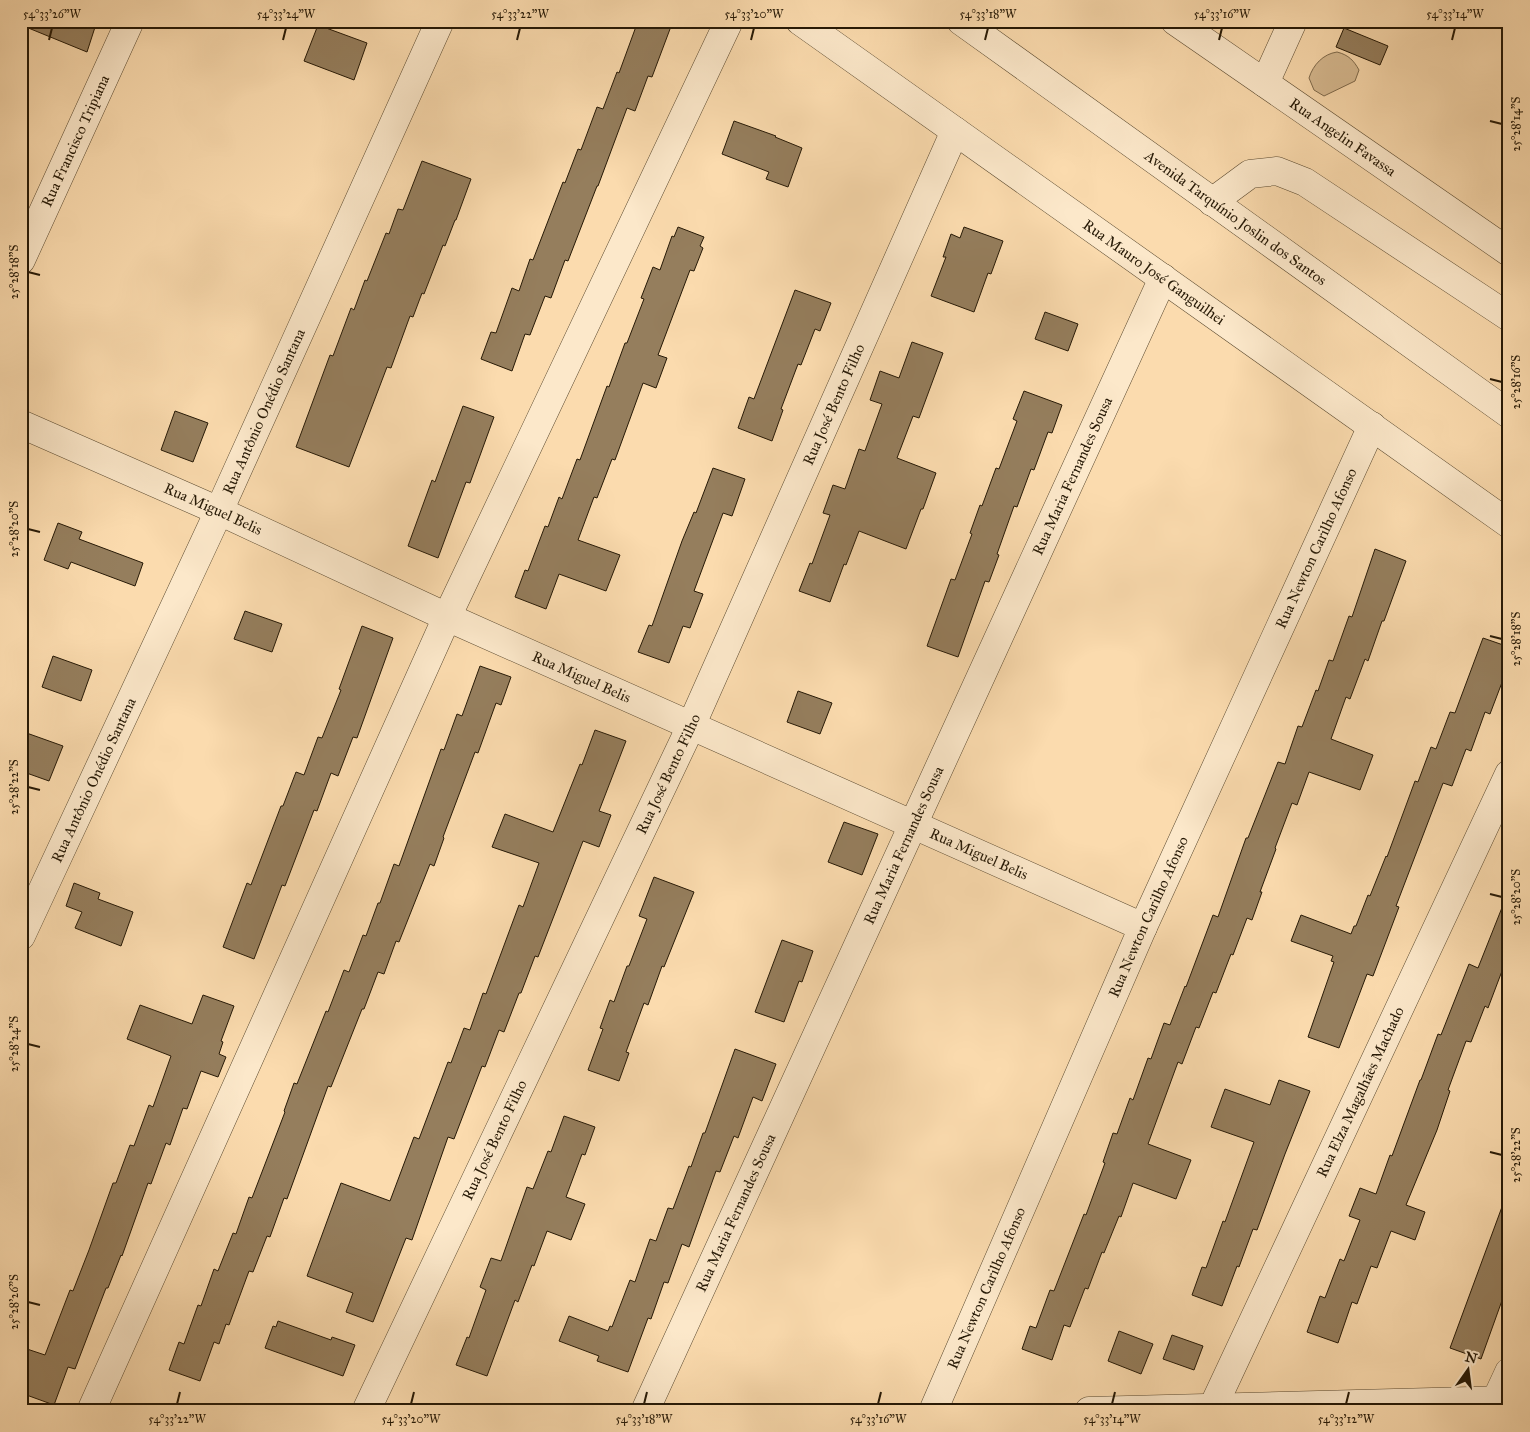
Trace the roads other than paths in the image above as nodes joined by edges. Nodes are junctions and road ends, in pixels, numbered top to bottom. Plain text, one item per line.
1 (130, 21) edge
2 (440, 21) edge
3 (729, 21) edge
4 (800, 21) edge
5 (961, 21) edge
6 (1175, 21) edge
7 (1293, 21) edge
8 (1265, 84) junction
9 (955, 132) junction
10 (1212, 202) junction
11 (1509, 252) edge
12 (21, 260) edge
13 (1163, 278) junction
14 (1509, 317) edge
15 (1509, 414) edge
16 (21, 424) edge
17 (1372, 426) junction
18 (219, 511) junction
19 (1509, 524) edge
20 (447, 617) junction
21 (691, 726) junction
22 (1509, 774) edge
23 (914, 824) junction
24 (1143, 927) junction
25 (21, 936) edge
26 (1509, 1372) edge
27 (1502, 1400) edge
28 (1212, 1409) junction
29 (91, 1411) edge
30 (366, 1411) edge
31 (645, 1411) edge
32 (933, 1411) edge
33 (1089, 1411) edge

1 - 12 street, Rua Francisco Tripiana
2 - 18 street, Rua Antônio Onédio Santana
3 - 20 street
4 - 9 street, Rua Mauro José Ganguilhei
5 - 10 street, Avenida Tarquínio Joslin dos Santos
6 - 8 street, Rua Angelin Favassa
7 - 8 street
8 - 11 street, Rua Angelin Favassa
9 - 13 street, Rua Mauro José Ganguilhei
9 - 21 street, Rua José Bento Filho
10 - 14 street
10 - 15 street, Avenida Tarquínio Joslin dos Santos
13 - 17 street, Rua Mauro José Ganguilhei
13 - 23 street, Rua Maria Fernandes Sousa
16 - 18 street, Rua Miguel Belis
17 - 19 street, Rua Mauro José Ganguilhei
17 - 24 street, Rua Newton Carilho Afonso
18 - 20 street, Rua Miguel Belis
18 - 25 street, Rua Antônio Onédio Santana
20 - 21 street, Rua Miguel Belis
20 - 29 street
21 - 23 street, Rua Miguel Belis
21 - 30 street, Rua José Bento Filho
22 - 28 street, Rua Elza Magalhães Machado
23 - 24 street, Rua Miguel Belis
23 - 31 street, Rua Maria Fernandes Sousa
24 - 32 street, Rua Newton Carilho Afonso
26 - 27 street
27 - 28 street
28 - 33 street

